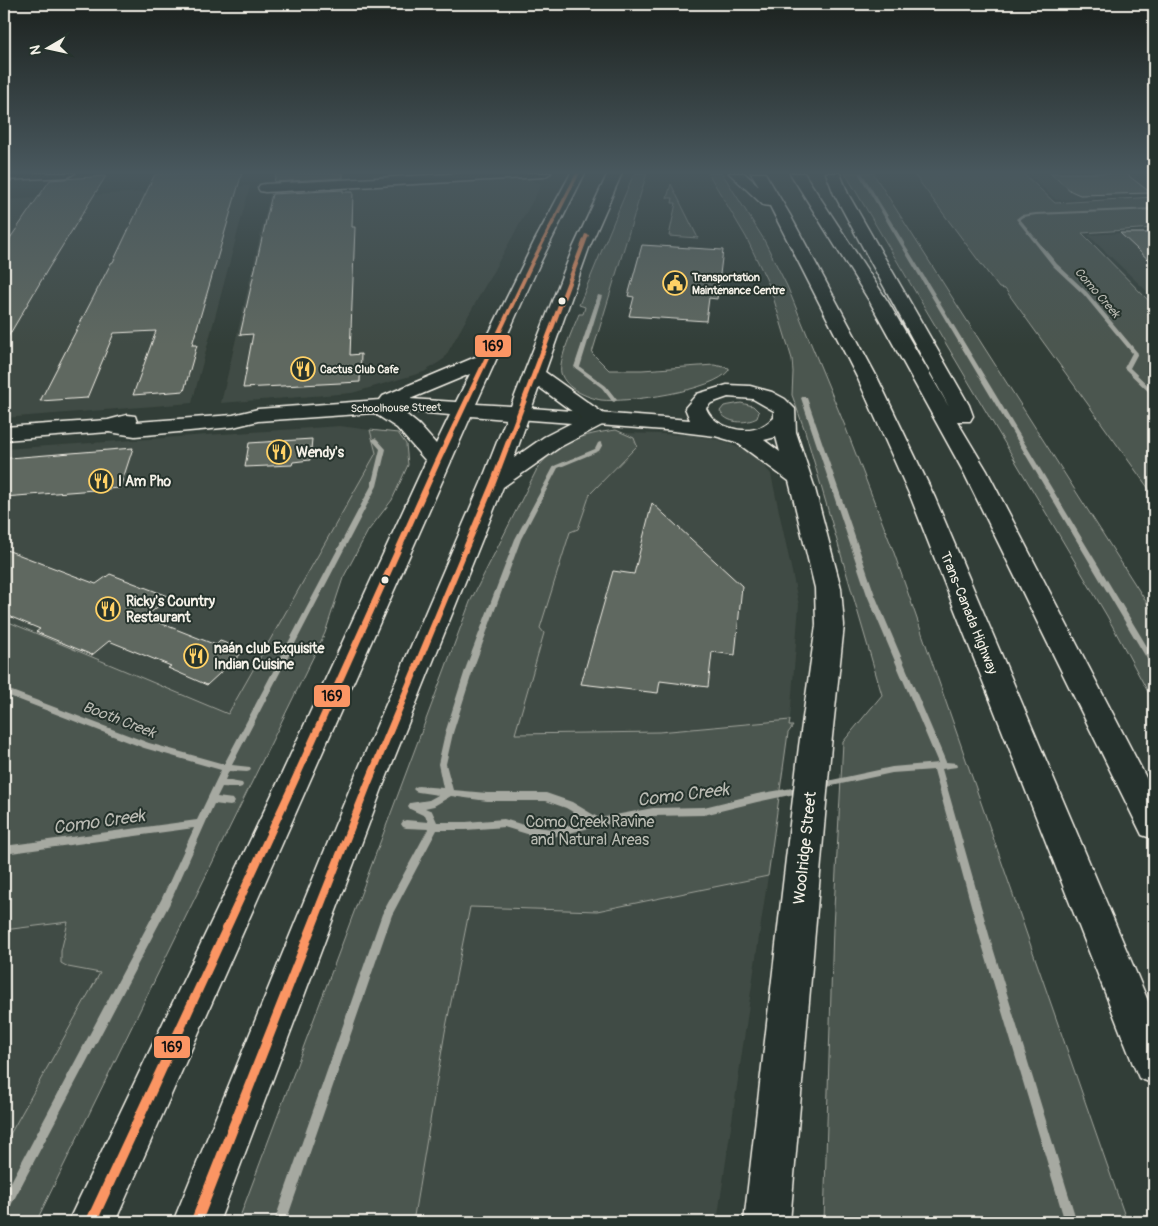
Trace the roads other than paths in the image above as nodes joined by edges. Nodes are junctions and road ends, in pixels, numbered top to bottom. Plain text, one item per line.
1 (533, 230) edge
2 (589, 230) edge
3 (790, 230) edge
4 (833, 230) edge
5 (862, 230) edge
6 (485, 360) junction
7 (535, 374) junction
8 (702, 399) junction
9 (375, 406) junction
10 (464, 409) junction
11 (518, 413) junction
12 (624, 419) junction
13 (596, 420) junction
14 (785, 420) junction
15 (714, 430) junction
16 (4, 433) edge
17 (742, 436) junction
18 (438, 461) junction
19 (975, 471) junction
20 (798, 477) junction
21 (494, 482) junction
22 (1154, 825) edge
23 (1154, 1064) edge
24 (91, 1222) edge
25 (196, 1222) edge
26 (766, 1222) edge

1 - 6 main road
2 - 7 main road
3 - 23 main road, Trans-Canada Highway
4 - 19 main road
5 - 19 main road
6 - 9 main road
6 - 10 main road
7 - 11 main road
7 - 13 main road
8 - 12 main road, Schoolhouse Street
8 - 14 main road, Schoolhouse Street
8 - 15 main road
9 - 10 main road, Schoolhouse Street
9 - 16 main road, Schoolhouse Street
9 - 18 main road
10 - 11 main road, Schoolhouse Street
10 - 18 main road
11 - 13 main road, Schoolhouse Street
11 - 21 main road
12 - 13 main road, Schoolhouse Street
12 - 15 main road, Schoolhouse Street
13 - 21 main road
14 - 17 main road
14 - 20 main road, Woolridge Street
15 - 17 main road, Schoolhouse Street
17 - 20 main road
18 - 24 main road
19 - 22 main road
20 - 26 main road, Woolridge Street
21 - 25 main road

